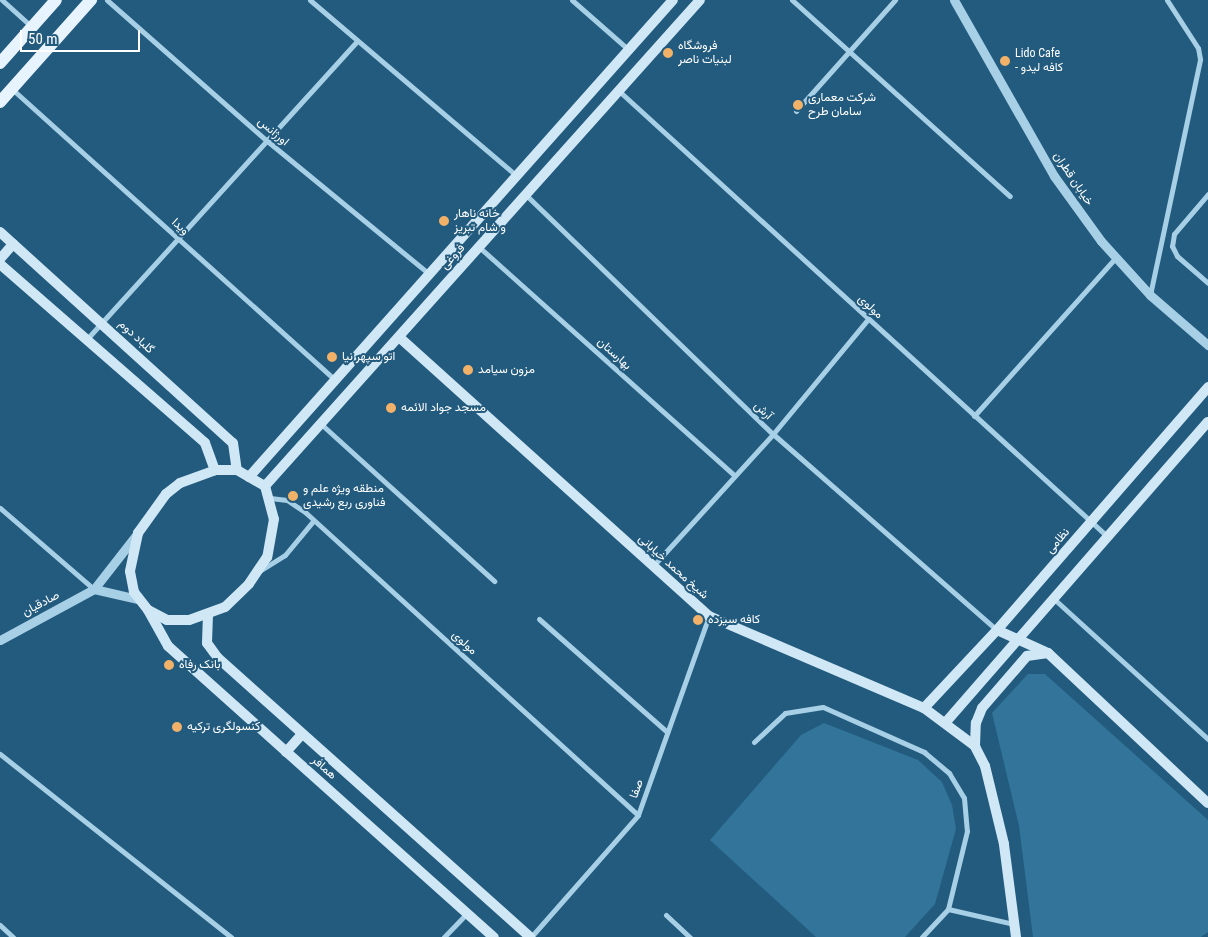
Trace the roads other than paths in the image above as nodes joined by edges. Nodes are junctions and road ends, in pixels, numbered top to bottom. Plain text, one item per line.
1 (2, 0) edge
2 (56, 0) edge
3 (91, 0) edge
4 (107, 0) edge
5 (310, 0) edge
6 (572, 0) edge
7 (673, 0) edge
8 (700, 0) edge
9 (792, 0) edge
10 (895, 0) edge
11 (954, 0) edge
12 (1167, 0) edge
13 (32, 27) junction
14 (357, 41) junction
15 (629, 50) junction
16 (849, 51) junction
17 (0, 63) edge
18 (12, 89) junction
19 (619, 91) junction
20 (0, 102) edge
21 (796, 111) dead end
22 (266, 140) junction
23 (517, 176) junction
24 (1208, 194) edge
25 (526, 195) junction
26 (1010, 196) dead end
27 (0, 232) edge
28 (178, 238) junction
29 (13, 244) junction
30 (479, 247) junction
31 (1116, 257) junction
32 (0, 258) edge
33 (0, 264) edge
34 (429, 274) junction
35 (1208, 283) edge
36 (1150, 295) junction
37 (868, 319) junction
38 (101, 322) junction
39 (398, 337) junction
40 (86, 340) junction
41 (1208, 345) edge
42 (335, 380) junction
43 (1208, 387) edge
44 (974, 416) junction
45 (1208, 422) edge
46 (321, 424) junction
47 (773, 434) junction
48 (215, 470) junction
49 (237, 470) junction
50 (735, 476) junction
51 (249, 477) junction
52 (265, 486) junction
53 (270, 498) junction
54 (0, 508) edge
55 (314, 520) junction
56 (1091, 522) junction
57 (138, 533) junction
58 (1108, 537) junction
59 (653, 566) junction
60 (259, 571) junction
61 (494, 581) dead end
62 (94, 589) junction
63 (1053, 598) junction
64 (137, 599) junction
65 (148, 610) junction
66 (208, 614) junction
67 (709, 616) junction
68 (539, 618) dead end
69 (997, 630) junction
70 (1020, 638) junction
71 (0, 640) edge
72 (1048, 653) junction
73 (924, 708) junction
74 (946, 722) junction
75 (667, 732) junction
76 (302, 734) junction
77 (1208, 739) edge
78 (754, 742) dead end
79 (975, 746) junction
80 (286, 752) junction
81 (2, 755) edge
82 (0, 762) edge
83 (1208, 803) edge
84 (638, 815) junction
85 (948, 909) junction
86 (467, 913) junction
87 (666, 915) dead end
88 (1015, 924) junction
89 (0, 925) edge
90 (13, 937) edge
91 (231, 937) edge
92 (444, 937) edge
93 (494, 937) edge
94 (531, 937) edge
95 (690, 937) edge
96 (922, 937) edge
97 (1016, 937) edge

1 - 13 street
2 - 13 main road
3 - 18 main road
4 - 22 street, اورژانس
5 - 14 street
6 - 15 street
7 - 15 main road, فروغى
8 - 19 main road, فروغى
9 - 16 street
10 - 16 street
11 - 31 street, خیابان قطران
12 - 36 street
13 - 17 main road
14 - 22 street
14 - 23 street
15 - 23 main road, فروغى
16 - 21 street
16 - 26 street
18 - 20 main road
18 - 28 street, ویدا
19 - 25 main road, فروغى
19 - 37 street, مولوی
22 - 28 street
22 - 34 street, اورژانس
23 - 34 main road, فروغى
24 - 35 street
25 - 30 main road, فروغى
25 - 47 street, آرش
27 - 29 main road, گلباد دوم
28 - 38 street
28 - 42 street, ویدا
29 - 32 main road
29 - 38 main road, گلباد دوم
30 - 39 main road, فروغى
30 - 50 street, بهارستان
31 - 36 street, خیابان قطران
31 - 44 street
33 - 40 main road
34 - 42 main road, فروغى
36 - 41 street, خیابان قطران
37 - 44 street, مولوی
37 - 47 street
38 - 40 street
38 - 49 main road, گلباد دوم
39 - 46 main road, فروغى
39 - 59 main road, شیخ محمد خیابانی
40 - 48 main road
42 - 51 main road, فروغى
43 - 56 main road, نظامی
44 - 56 street, مولوی
45 - 58 main road
46 - 52 main road, فروغى
46 - 61 street
47 - 50 street
47 - 69 street, آرش
48 - 49 main road
48 - 57 main road
49 - 51 main road
50 - 59 street
51 - 52 main road
52 - 53 main road
53 - 55 street, مولوی
53 - 60 main road
54 - 62 street
55 - 60 street
55 - 84 street, مولوی
56 - 58 street, مولوی
56 - 69 main road, نظامی
57 - 62 street
57 - 64 main road
58 - 63 main road
59 - 67 main road, شیخ محمد خیابانی
60 - 66 main road
62 - 64 street
62 - 71 street, صادقیان
63 - 70 main road
63 - 77 street
64 - 65 main road
65 - 66 main road
65 - 80 main road, همافر
66 - 76 main road, همافر
67 - 73 main road, شیخ محمد خیابانی
67 - 75 street, صفا
68 - 75 street
69 - 70 main road
69 - 73 main road, نظامی
70 - 72 main road
70 - 74 main road
72 - 79 main road
72 - 83 main road
73 - 74 main road, شیخ محمد خیابانی
74 - 79 main road, شیخ محمد خیابانی
75 - 84 street, صفا
76 - 80 main road
76 - 94 main road, همافر
78 - 85 street
79 - 88 main road
80 - 86 main road, همافر
81 - 82 street
81 - 91 street
84 - 94 street, صفا
85 - 88 street
85 - 96 street
86 - 92 street
86 - 93 main road, همافر
87 - 95 street
88 - 97 main road
89 - 90 street

